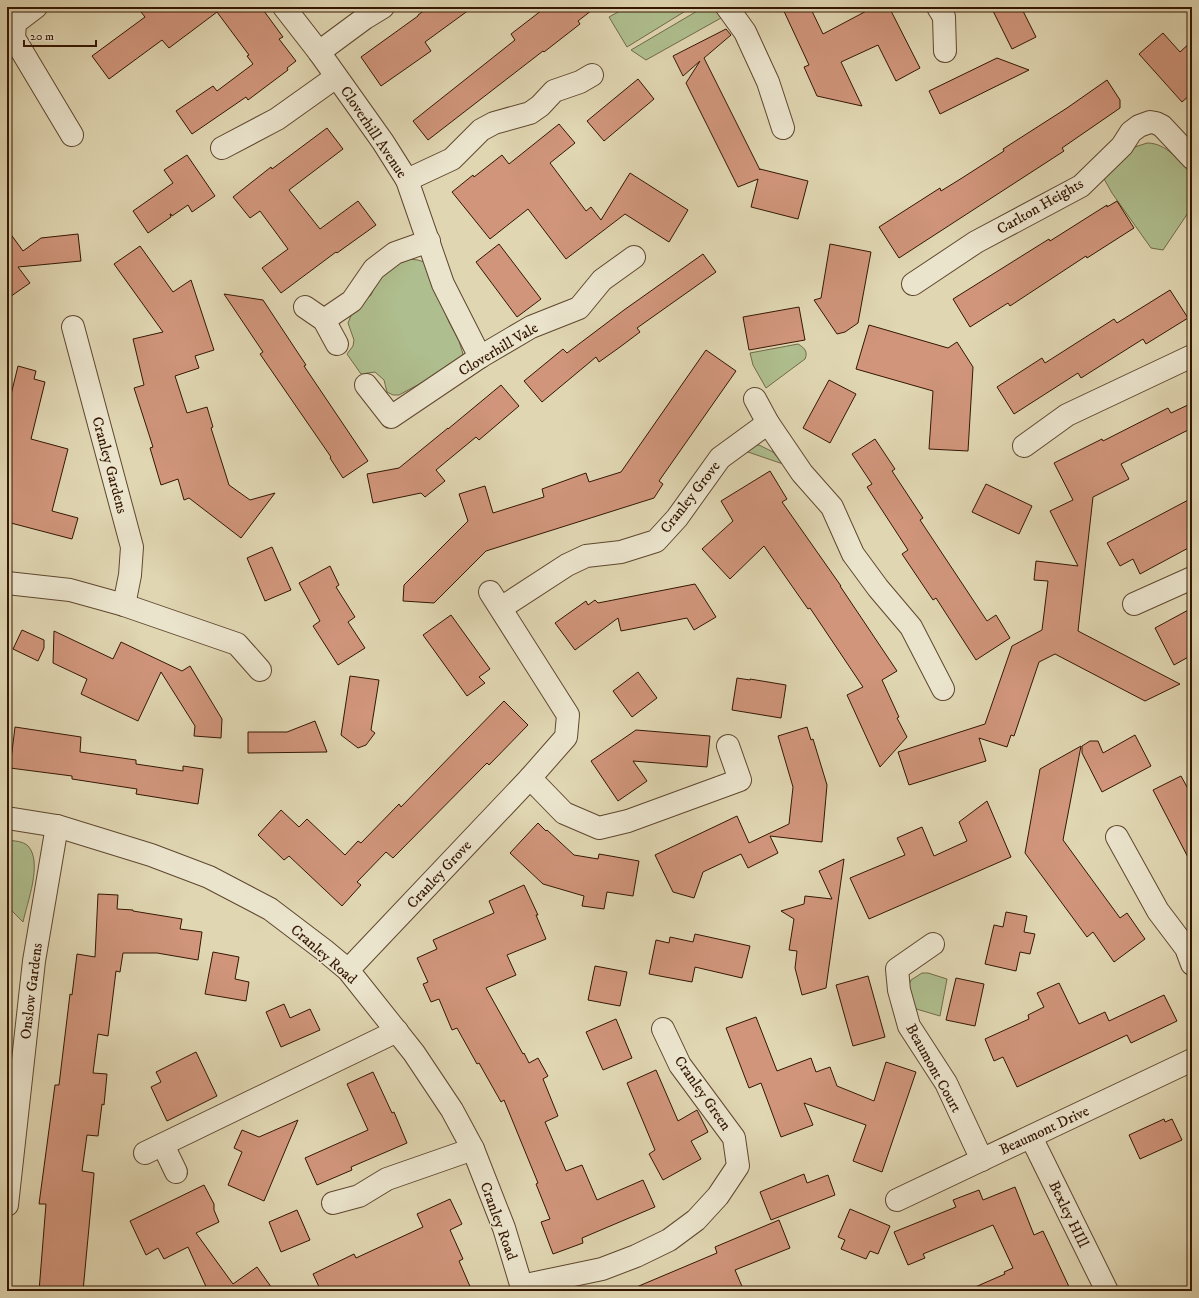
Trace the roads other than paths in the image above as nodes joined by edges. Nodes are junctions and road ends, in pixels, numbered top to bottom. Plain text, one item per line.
1 (36, 7) edge
2 (284, 7) edge
3 (383, 7) edge
4 (726, 7) edge
5 (938, 7) edge
6 (945, 51) dead end
7 (319, 52) junction
8 (592, 75) dead end
9 (336, 77) junction
10 (783, 128) dead end
11 (72, 135) dead end
12 (222, 148) dead end
13 (1192, 158) edge
14 (407, 180) junction
15 (429, 241) junction
16 (634, 257) dead end
17 (913, 284) dead end
18 (305, 307) dead end
19 (324, 320) junction
20 (73, 327) dead end
21 (337, 344) dead end
22 (1192, 356) edge
23 (480, 357) junction
24 (366, 385) dead end
25 (756, 400) dead end
26 (768, 423) junction
27 (1024, 446) dead end
28 (1192, 578) edge
29 (7, 583) edge
30 (1134, 604) dead end
31 (124, 605) junction
32 (260, 670) dead end
33 (942, 689) dead end
34 (728, 746) dead end
35 (530, 778) junction
36 (7, 818) edge
37 (57, 826) junction
38 (1117, 837) dead end
39 (933, 944) dead end
40 (1192, 964) edge
41 (348, 970) junction
42 (662, 1029) dead end
43 (397, 1031) junction
44 (1192, 1060) edge
45 (1031, 1137) junction
46 (473, 1149) junction
47 (982, 1160) junction
48 (176, 1172) dead end
49 (896, 1200) dead end
50 (333, 1203) dead end
51 (7, 1205) edge
52 (522, 1288) edge
53 (1107, 1291) edge

1 - 11 street
2 - 7 street, Cloverhill Avenue
3 - 7 street
4 - 10 street
5 - 6 street
7 - 9 street, Cloverhill Avenue
8 - 14 street
9 - 12 street
9 - 14 street, Cloverhill Avenue
13 - 17 street, Carlton Heights
14 - 15 street, Cloverhill Avenue
15 - 19 street
15 - 23 street, Cloverhill Avenue
16 - 23 street, Cloverhill Vale
18 - 19 street
19 - 21 street
20 - 31 street, Cranley Gardens
22 - 27 street
23 - 24 street, Cloverhill Vale
25 - 26 street
26 - 33 street
26 - 35 street, Cranley Grove
28 - 30 street
29 - 31 street
31 - 32 street
34 - 35 street
35 - 41 street, Cranley Grove
36 - 37 street, Cranley Road
37 - 41 street, Cranley Road
37 - 51 street, Onslow Gardens
38 - 40 street
39 - 47 street, Beaumont Court
41 - 43 street, Cranley Road
42 - 52 street, Cranley Green
43 - 46 street, Cranley Road
43 - 48 street
44 - 45 street, Beaumont Drive
45 - 47 street, Beaumont Drive
45 - 53 street, Bexley HIll
46 - 50 street
46 - 52 street, Cranley Road
47 - 49 street, Beaumont Drive

